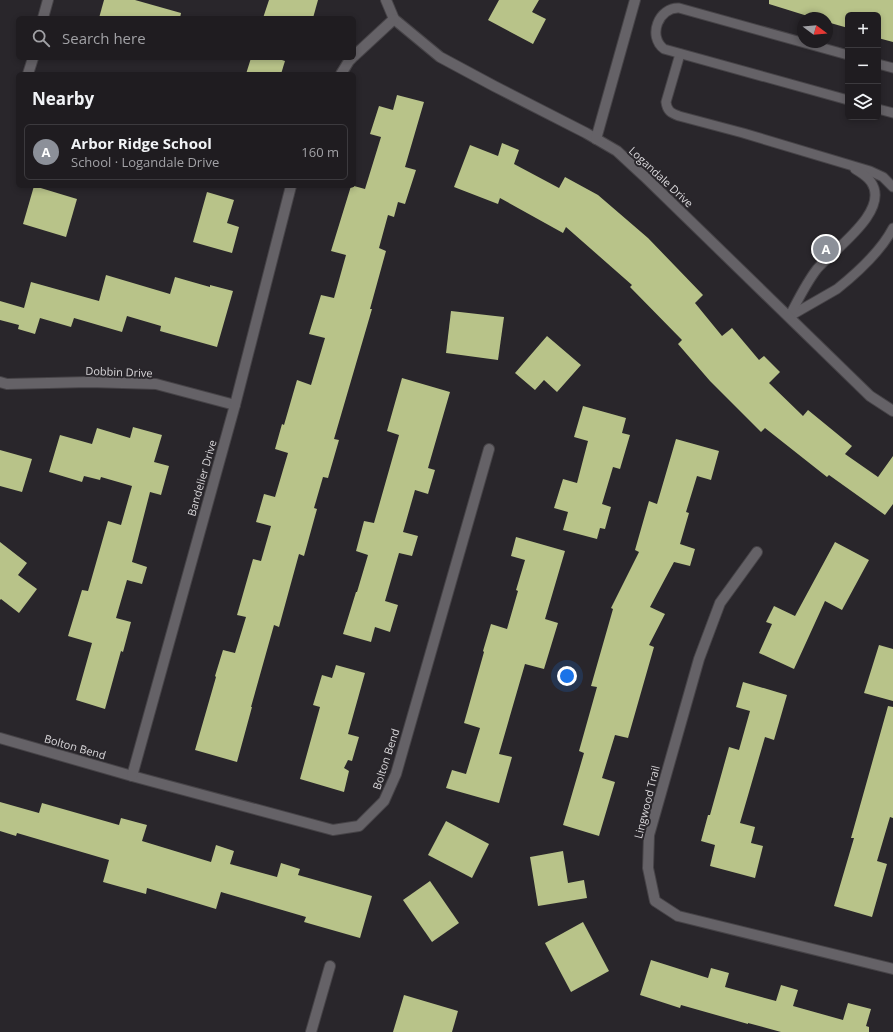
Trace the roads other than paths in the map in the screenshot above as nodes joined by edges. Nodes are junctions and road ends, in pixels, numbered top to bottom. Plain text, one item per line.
1 (48, 0) edge
2 (386, 0) edge
3 (635, 0) edge
4 (44, 16) edge
5 (394, 19) junction
6 (356, 54) edge
7 (680, 54) junction
8 (845, 54) edge
9 (32, 60) edge
10 (350, 60) edge
11 (881, 65) edge
12 (893, 68) edge
13 (29, 72) edge
14 (342, 72) edge
15 (845, 99) edge
16 (881, 110) edge
17 (893, 113) edge
18 (596, 139) junction
19 (846, 163) junction
20 (893, 187) edge
21 (291, 188) edge
22 (893, 228) edge
23 (789, 317) junction
24 (0, 382) edge
25 (235, 405) junction
26 (893, 411) edge
27 (489, 449) dead end
28 (757, 552) dead end
29 (0, 738) edge
30 (132, 776) junction
31 (330, 966) dead end
32 (893, 969) edge
33 (311, 1032) edge

1 - 4 street
2 - 5 street, Logandale Drive
3 - 18 street
5 - 6 street
5 - 18 street, Logandale Drive
7 - 8 lane
7 - 15 lane
7 - 19 lane
9 - 13 street
10 - 14 street
11 - 12 lane
16 - 17 lane
18 - 23 street, Logandale Drive
19 - 20 lane
19 - 23 lane
21 - 25 street, Bandelier Drive
22 - 23 lane
23 - 26 street, Logandale Drive
24 - 25 street, Dobbin Drive
25 - 30 street, Bandelier Drive
27 - 30 street, Bolton Bend
28 - 32 street, Lingwood Trail
29 - 30 street, Bolton Bend
31 - 33 street

